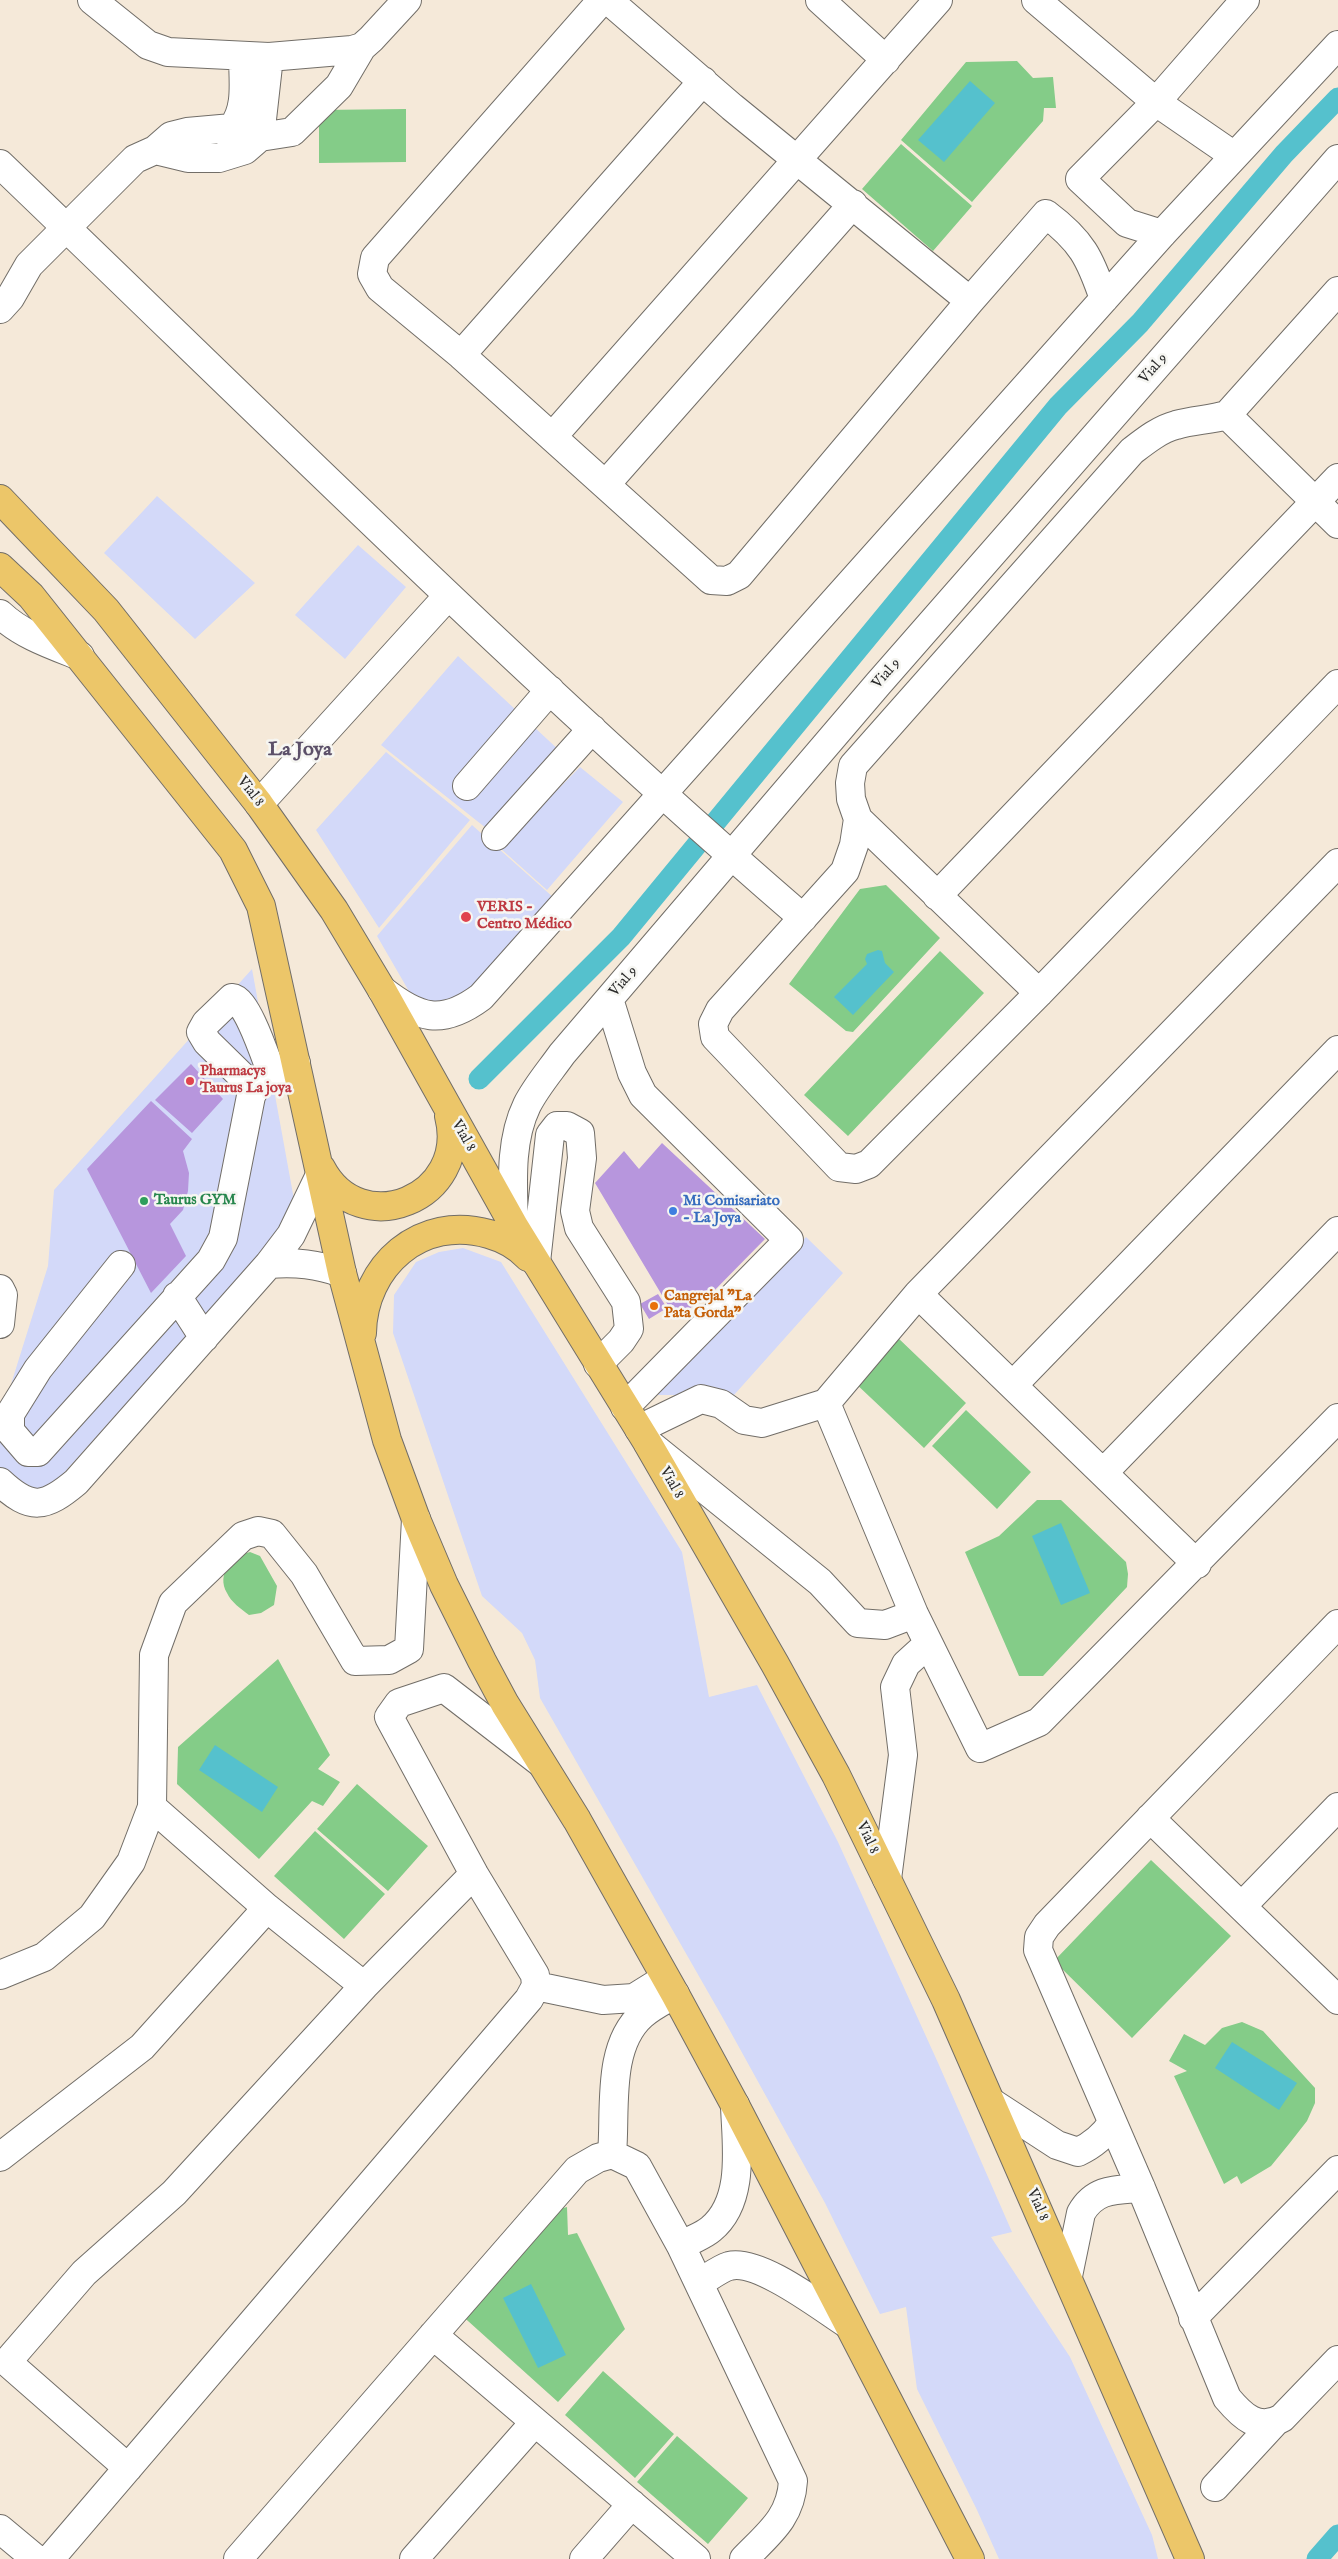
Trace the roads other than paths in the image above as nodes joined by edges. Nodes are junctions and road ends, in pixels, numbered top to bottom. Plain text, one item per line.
1 (92, 0) edge
2 (407, 0) edge
3 (602, 0) edge
4 (608, 0) edge
5 (820, 0) edge
6 (938, 0) edge
7 (1036, 0) edge
8 (1245, 0) edge
9 (1338, 45) edge
10 (362, 46) junction
11 (243, 56) junction
12 (270, 57) junction
13 (886, 60) junction
14 (703, 81) junction
15 (1156, 102) junction
16 (260, 137) junction
17 (145, 155) junction
18 (1233, 155) junction
19 (1338, 159) edge
20 (798, 160) junction
21 (0, 164) edge
22 (853, 204) junction
23 (75, 221) junction
24 (1162, 234) junction
25 (29, 264) junction
26 (0, 276) edge
27 (1338, 291) edge
28 (1104, 299) junction
29 (970, 301) junction
30 (0, 309) edge
31 (462, 355) junction
32 (1228, 415) junction
33 (553, 436) junction
34 (1338, 478) edge
35 (606, 484) junction
36 (0, 499) edge
37 (1315, 502) junction
38 (1338, 524) edge
39 (0, 566) edge
40 (447, 597) junction
41 (0, 614) edge
42 (80, 656) junction
43 (1338, 684) edge
44 (550, 690) junction
45 (592, 729) junction
46 (467, 786) dead end
47 (664, 795) junction
48 (259, 804) junction
49 (858, 819) junction
50 (496, 836) dead end
51 (731, 856) junction
52 (1338, 863) edge
53 (937, 896) junction
54 (803, 918) junction
55 (382, 990) junction
56 (1039, 993) junction
57 (609, 999) junction
58 (1338, 1050) edge
59 (274, 1075) junction
60 (443, 1101) junction
61 (319, 1168) junction
62 (514, 1226) junction
63 (1338, 1231) edge
64 (269, 1264) junction
65 (121, 1265) dead end
66 (541, 1271) junction
67 (342, 1273) junction
68 (0, 1289) edge
69 (918, 1294) junction
70 (177, 1296) junction
71 (0, 1324) edge
72 (204, 1338) junction
73 (363, 1356) junction
74 (598, 1364) junction
75 (1013, 1385) junction
76 (826, 1403) junction
77 (1338, 1418) edge
78 (637, 1426) junction
79 (1104, 1473) junction
80 (0, 1482) edge
81 (416, 1519) junction
82 (1197, 1564) junction
83 (914, 1614) junction
84 (1338, 1624) edge
85 (928, 1644) junction
86 (540, 1762) junction
87 (152, 1807) junction
88 (1338, 1807) edge
89 (1150, 1818) junction
90 (474, 1874) junction
91 (888, 1879) junction
92 (1242, 1906) junction
93 (267, 1908) junction
94 (0, 1975) edge
95 (364, 1986) junction
96 (536, 1986) junction
97 (671, 1986) junction
98 (1336, 1995) edge
99 (991, 2102) junction
100 (735, 2104) junction
101 (1112, 2123) junction
102 (612, 2154) junction
103 (0, 2157) edge
104 (1338, 2170) edge
105 (1141, 2188) junction
106 (681, 2246) junction
107 (1068, 2276) junction
108 (699, 2283) junction
109 (1193, 2318) junction
110 (846, 2323) junction
111 (433, 2335) junction
112 (4, 2359) edge
113 (1338, 2360) edge
114 (535, 2422) junction
115 (1275, 2422) junction
116 (128, 2468) junction
117 (1215, 2487) dead end
118 (632, 2504) junction
119 (0, 2529) edge
120 (1186, 2554) edge
121 (36, 2559) edge
122 (50, 2559) edge
123 (238, 2559) edge
124 (414, 2559) edge
125 (584, 2559) edge
126 (696, 2559) edge
127 (744, 2559) edge
128 (970, 2559) edge

1 - 11 street
2 - 10 street
3 - 31 street
4 - 14 street
5 - 13 street
6 - 13 street
7 - 15 street
8 - 15 street
9 - 18 street
10 - 12 street
10 - 16 street
11 - 12 street
11 - 17 street
12 - 16 street
13 - 20 street
14 - 20 street
14 - 31 street
15 - 18 street
15 - 24 street
16 - 17 street
17 - 23 street
18 - 24 street
19 - 51 street, Vial 9
20 - 22 street
20 - 33 street
21 - 23 street
22 - 29 street
22 - 35 street
23 - 25 street
23 - 40 street
24 - 28 street
25 - 26 street
25 - 30 street
27 - 32 street
28 - 29 street
28 - 47 street
29 - 35 street
31 - 33 street
32 - 37 street
32 - 49 street
33 - 35 street
34 - 37 street
36 - 48 main road, Vial 8
37 - 38 street
37 - 53 street
39 - 42 main road
40 - 44 street
40 - 48 street
41 - 42 street
42 - 59 main road
43 - 56 street
44 - 45 street
44 - 46 street
45 - 47 street
45 - 50 street
47 - 51 street
47 - 55 street
48 - 55 main road, Vial 8
49 - 53 street
49 - 54 street
51 - 54 street
51 - 57 street, Vial 9
52 - 69 street
53 - 56 street
54 - 56 street
55 - 60 main road, Vial 8
57 - 62 street, Vial 9
57 - 78 street
58 - 75 street
59 - 61 main road
59 - 70 street
60 - 61 main road
60 - 62 main road, Vial 8
61 - 64 street
61 - 67 main road
62 - 66 main road, Vial 8
63 - 79 street
64 - 67 street
64 - 72 street
65 - 70 street
66 - 73 main road
66 - 74 main road, Vial 8
66 - 74 street
67 - 73 main road
68 - 71 street
69 - 75 street
69 - 76 street
70 - 72 street
72 - 80 street
73 - 81 main road
74 - 78 main road, Vial 8
75 - 79 street
76 - 78 street
76 - 83 street
77 - 82 street
78 - 83 street
78 - 91 main road, Vial 8
79 - 82 street
81 - 86 main road
81 - 87 street
82 - 85 street
83 - 85 street
84 - 89 street
85 - 91 street
86 - 90 street
86 - 97 main road
87 - 93 street
87 - 94 street
88 - 92 street
89 - 92 street
89 - 101 street
90 - 95 street
90 - 96 street
91 - 99 main road, Vial 8
92 - 98 street
93 - 95 street
93 - 103 street
95 - 112 street
96 - 97 street
96 - 116 street
97 - 100 main road
97 - 102 street
99 - 101 street
99 - 107 main road, Vial 8
100 - 106 street
100 - 110 main road
101 - 105 street
102 - 106 street
102 - 111 street
104 - 109 street
105 - 107 street
105 - 109 street
106 - 108 street
107 - 120 main road, Vial 8
108 - 110 street
108 - 127 street
109 - 115 street
110 - 128 main road
111 - 114 street
111 - 123 street
112 - 116 street
113 - 115 street
114 - 118 street
114 - 124 street
115 - 117 street
116 - 122 street
118 - 125 street
118 - 126 street
119 - 121 street

